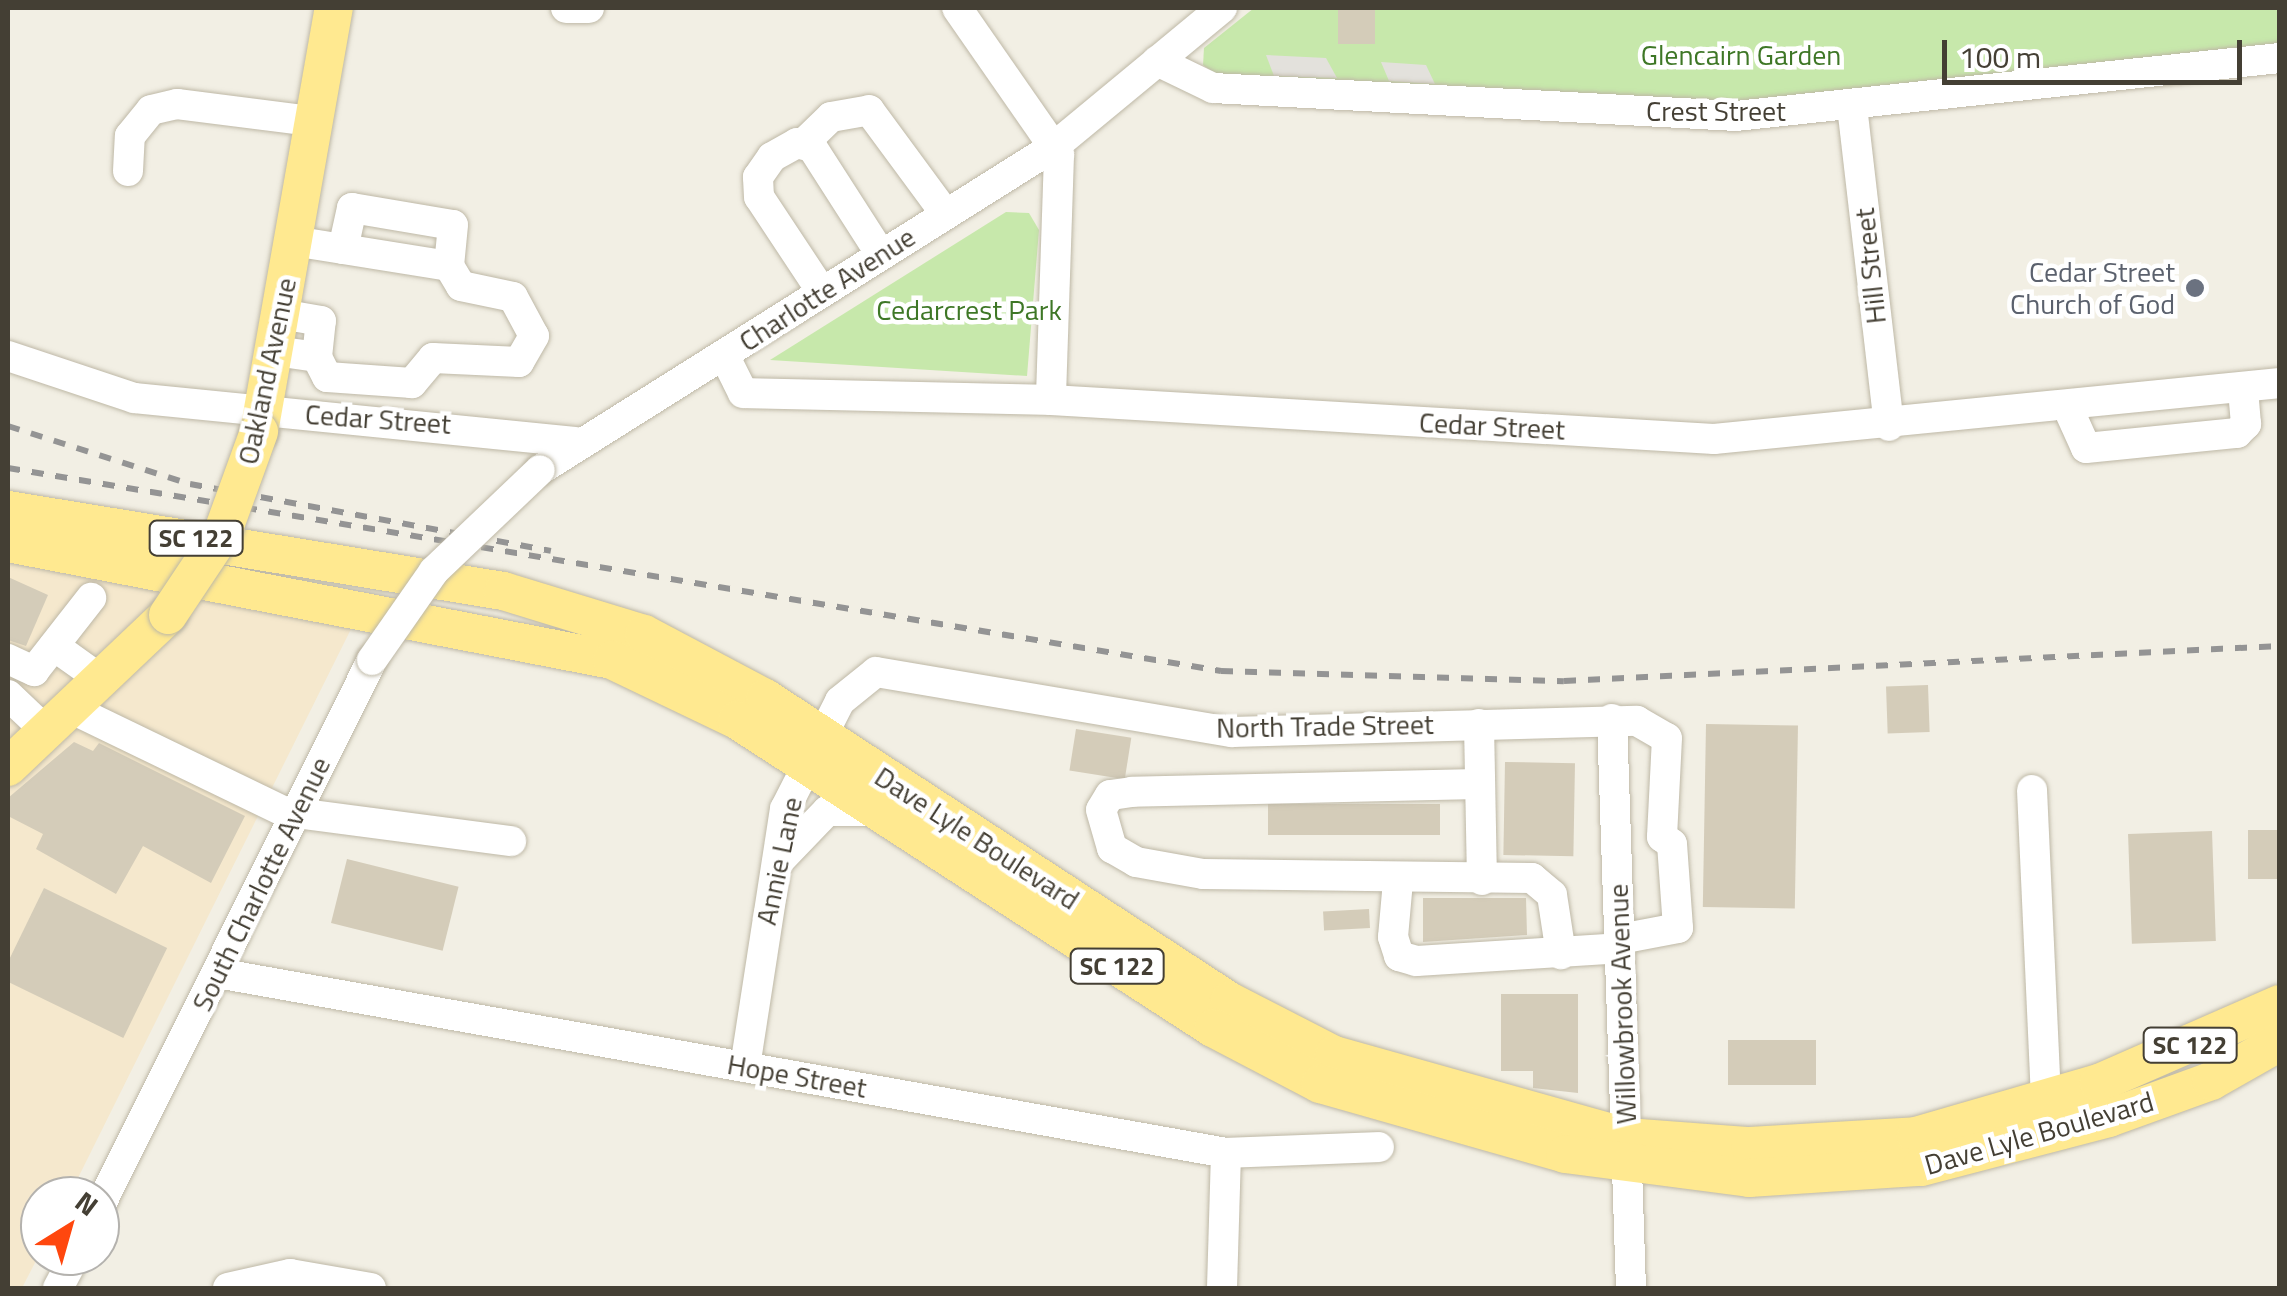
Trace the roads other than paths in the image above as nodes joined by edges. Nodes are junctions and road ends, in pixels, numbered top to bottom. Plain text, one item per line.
1 (334, 8) edge
2 (566, 8) edge
3 (589, 8) edge
4 (956, 8) edge
5 (1222, 8) edge
6 (2280, 58) edge
7 (1157, 61) junction
8 (1852, 106) junction
9 (312, 121) junction
10 (804, 143) junction
11 (1054, 146) junction
12 (128, 170) dead end
13 (945, 213) junction
14 (293, 241) junction
15 (344, 249) junction
16 (880, 253) junction
17 (449, 266) junction
18 (820, 289) junction
19 (278, 332) junction
20 (8, 356) edge
21 (725, 356) junction
22 (2280, 384) edge
23 (2242, 388) junction
24 (1051, 400) junction
25 (2066, 406) junction
26 (262, 421) junction
27 (1888, 426) junction
28 (575, 442) junction
29 (8, 510) edge
30 (8, 543) edge
31 (434, 571) joint
32 (92, 598) dead end
33 (54, 646) junction
34 (8, 659) edge
35 (923, 677) joint
36 (103, 681) junction
37 (8, 695) edge
38 (1612, 719) junction
39 (59, 720) junction
40 (1479, 724) junction
41 (813, 748) junction
42 (8, 767) edge
43 (1478, 784) junction
44 (2032, 790) dead end
45 (881, 812) junction
46 (296, 815) junction
47 (1662, 818) junction
48 (1616, 822) junction
49 (511, 841) dead end
50 (774, 864) junction
51 (1482, 880) junction
52 (1398, 881) junction
53 (1620, 944) junction
54 (1561, 954) junction
55 (216, 974) junction
56 (2280, 1004) edge
57 (2280, 1042) edge
58 (745, 1066) junction
59 (2047, 1118) junction
60 (1378, 1146) dead end
61 (1627, 1152) junction
62 (1226, 1153) junction
63 (115, 1176) edge
64 (228, 1288) edge
65 (371, 1288) edge
66 (1222, 1288) edge
67 (1631, 1288) edge

1 - 9 main road, Oakland Avenue
2 - 3 street
4 - 11 street
5 - 7 street, Charlotte Avenue
6 - 8 street, Crest Street
7 - 8 street, Crest Street
7 - 11 street, Charlotte Avenue
8 - 27 street, Hill Street
9 - 12 street
9 - 14 main road, Oakland Avenue
10 - 13 street
10 - 16 street
10 - 18 street
11 - 13 street, Charlotte Avenue
11 - 24 street
13 - 16 street, Charlotte Avenue
14 - 15 street
14 - 19 main road, Oakland Avenue
15 - 17 street
15 - 17 street
16 - 18 street, Charlotte Avenue
17 - 19 street
18 - 21 street, Charlotte Avenue
19 - 26 main road, Oakland Avenue
20 - 26 street, Cedar Street
21 - 24 street, Cedar Street
21 - 28 street, Charlotte Avenue
22 - 23 street, Cedar Street
23 - 25 street, Cedar Street
23 - 25 street
24 - 27 street, Cedar Street
25 - 27 street, Cedar Street
26 - 28 street, Cedar Street
26 - 36 main road, Oakland Avenue, bridge
28 - 31 street, Charlotte Avenue, bridge
29 - 41 main road, Dave Lyle Boulevard / SC 122
30 - 41 main road, Dave Lyle Boulevard / SC 122
31 - 46 street, South Charlotte Avenue, bridge
32 - 33 street
33 - 34 street
33 - 36 street
35 - 40 street, North Trade Street
35 - 41 street, Annie Lane
36 - 39 main road, Oakland Avenue
37 - 39 street
38 - 40 street, North Trade Street
38 - 47 street
38 - 48 street, Willowbrook Avenue
39 - 42 main road, Oakland Avenue
39 - 46 street
40 - 43 street
41 - 45 main road, Dave Lyle Boulevard / SC 122
41 - 50 street, Annie Lane
41 - 61 main road, Dave Lyle Boulevard / SC 122
43 - 51 street
43 - 52 street
44 - 59 street
45 - 50 street
45 - 61 main road, Dave Lyle Boulevard / SC 122
46 - 49 street
46 - 55 street, South Charlotte Avenue
47 - 48 street
47 - 53 street
48 - 53 street, Willowbrook Avenue
50 - 58 street, Annie Lane
51 - 52 street
51 - 54 street
52 - 54 street
53 - 54 street
53 - 61 street, Willowbrook Avenue
55 - 58 street, Hope Street
55 - 63 street, South Charlotte Avenue
56 - 59 main road, Dave Lyle Boulevard / SC 122
57 - 59 main road, Dave Lyle Boulevard / SC 122
58 - 62 street, Hope Street
59 - 61 main road, Dave Lyle Boulevard / SC 122
60 - 62 street, Hope Street
61 - 67 street, Willowbrook Avenue
62 - 66 street
64 - 65 street

